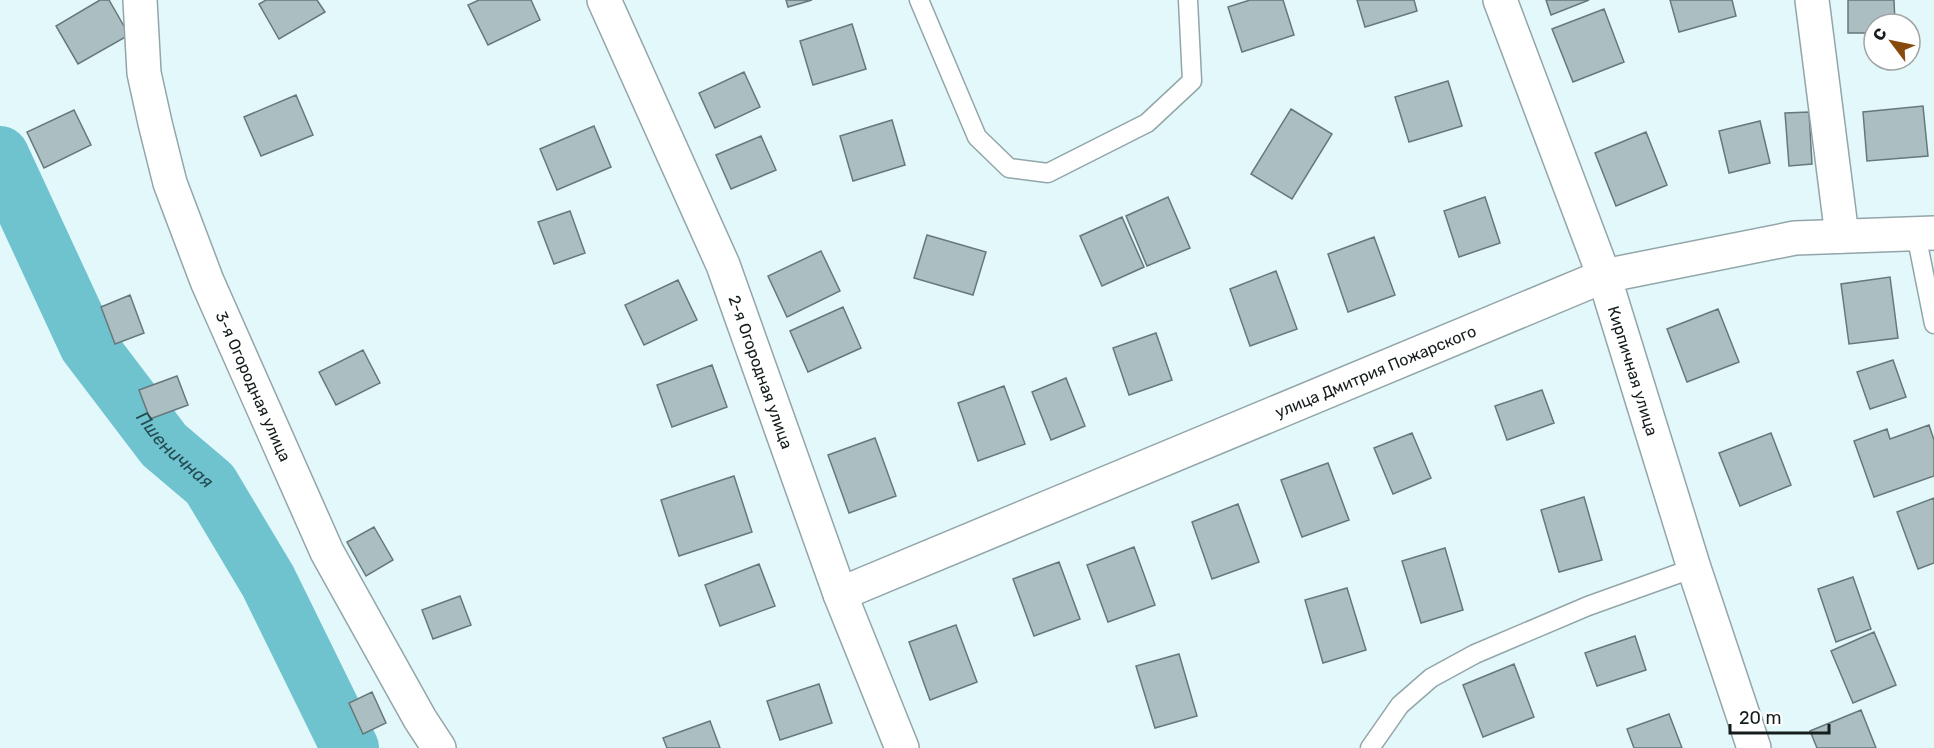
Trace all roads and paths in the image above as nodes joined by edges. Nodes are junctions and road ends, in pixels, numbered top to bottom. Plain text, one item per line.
1 (140, 0) edge
2 (604, 0) edge
3 (919, 0) edge
4 (1188, 0) edge
5 (1500, 0) edge
6 (1812, 0) edge
7 (1925, 233) edge
8 (1842, 236) junction
9 (1604, 276) junction
10 (1934, 324) edge
11 (1694, 568) junction
12 (840, 594) junction
13 (440, 748) edge
14 (902, 748) edge
15 (1370, 748) edge
16 (1754, 748) edge

1 - 13 street, 3-я Огородная улица
2 - 12 street, 2-я Огородная улица
3 - 4 lane
5 - 9 street, Кирпичная улица
6 - 8 street
7 - 8 street, улица Дмитрия Пожарского
7 - 10 lane
8 - 9 street, улица Дмитрия Пожарского
9 - 11 street, Кирпичная улица
9 - 12 street, улица Дмитрия Пожарского
11 - 15 lane
11 - 16 street, Кирпичная улица
12 - 14 street, 2-я Огородная улица

